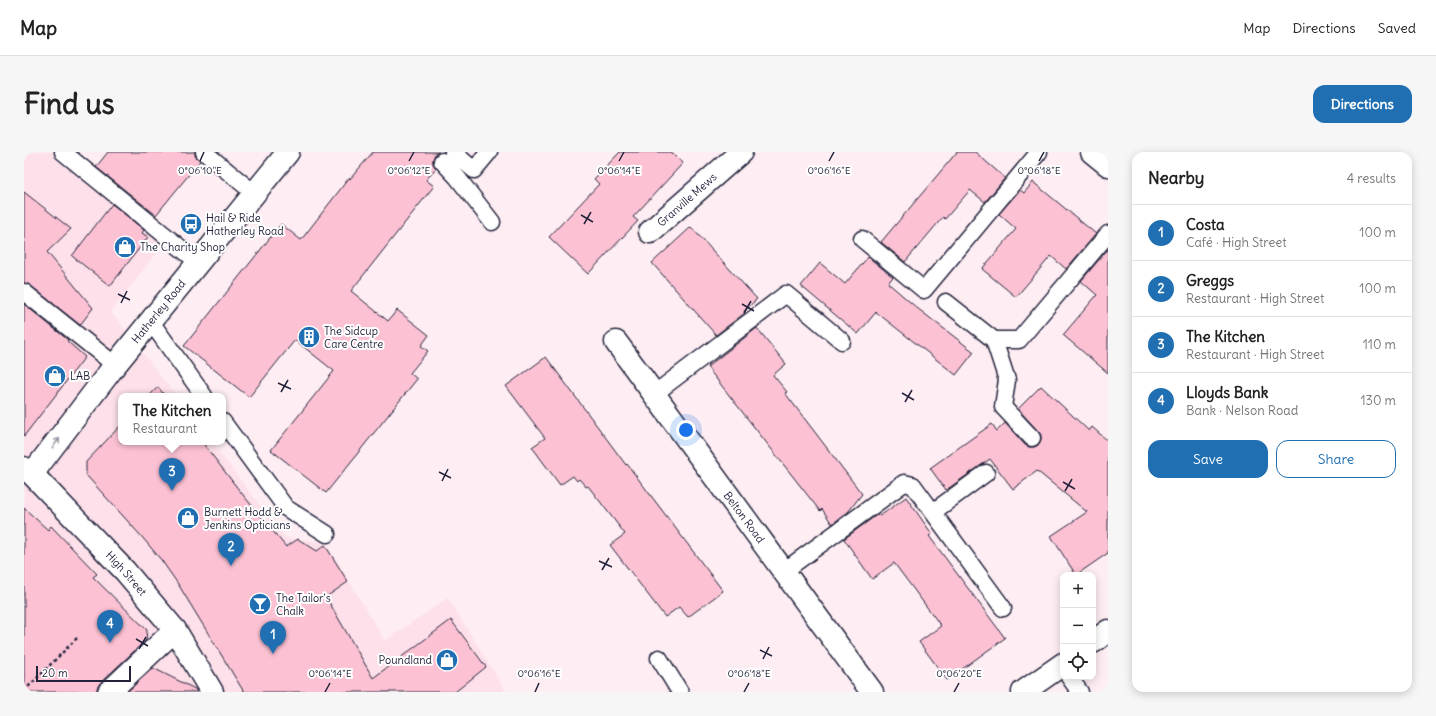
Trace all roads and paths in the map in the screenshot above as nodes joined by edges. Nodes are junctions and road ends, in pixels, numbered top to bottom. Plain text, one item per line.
1 (63, 152) edge
2 (204, 152) edge
3 (288, 152) edge
4 (489, 152) edge
5 (741, 152) edge
6 (1039, 152) edge
7 (1092, 152) edge
8 (447, 157) edge
9 (1108, 165) edge
10 (254, 193) junction
11 (492, 222) dead end
12 (650, 232) dead end
13 (1108, 234) edge
14 (862, 239) dead end
15 (199, 263) junction
16 (24, 292) edge
17 (946, 302) dead end
18 (151, 322) junction
19 (994, 340) junction
20 (842, 341) dead end
21 (616, 342) dead end
22 (115, 365) junction
23 (202, 393) edge
24 (654, 394) junction
25 (226, 426) edge
26 (1032, 438) dead end
27 (28, 471) edge
28 (986, 473) dead end
29 (933, 512) junction
30 (327, 534) dead end
31 (784, 571) junction
32 (1003, 608) dead end
33 (175, 630) junction
34 (1108, 632) edge
35 (77, 638) dead end
36 (1096, 640) edge
37 (659, 658) dead end
38 (1060, 671) edge
39 (1072, 680) edge
40 (24, 691) edge
41 (109, 692) edge
42 (212, 692) edge
43 (680, 692) edge
44 (872, 692) edge
45 (1023, 692) edge
46 (1080, 692) edge

1 - 15 lane
2 - 10 lane
3 - 10 street, Hatherley Road
4 - 8 lane
5 - 12 street, Granville Mews
6 - 14 lane
7 - 9 street
8 - 11 lane
10 - 15 street, Hatherley Road
13 - 19 lane
15 - 18 street, Hatherley Road
16 - 22 lane
17 - 19 lane
18 - 22 street, Hatherley Road
18 - 23 lane
19 - 26 lane
20 - 24 lane
21 - 24 street, Belton Road
27 -> 22 street, Hatherley Road
24 - 31 street, Belton Road
25 - 30 lane
27 - 33 street, High Street
28 - 29 lane
29 - 31 lane
29 - 32 lane
31 - 44 street, Belton Road
33 - 41 street
33 - 42 street, High Street
34 - 36 street
35 - 40 path
37 - 43 lane
38 - 45 street
39 - 46 lane

